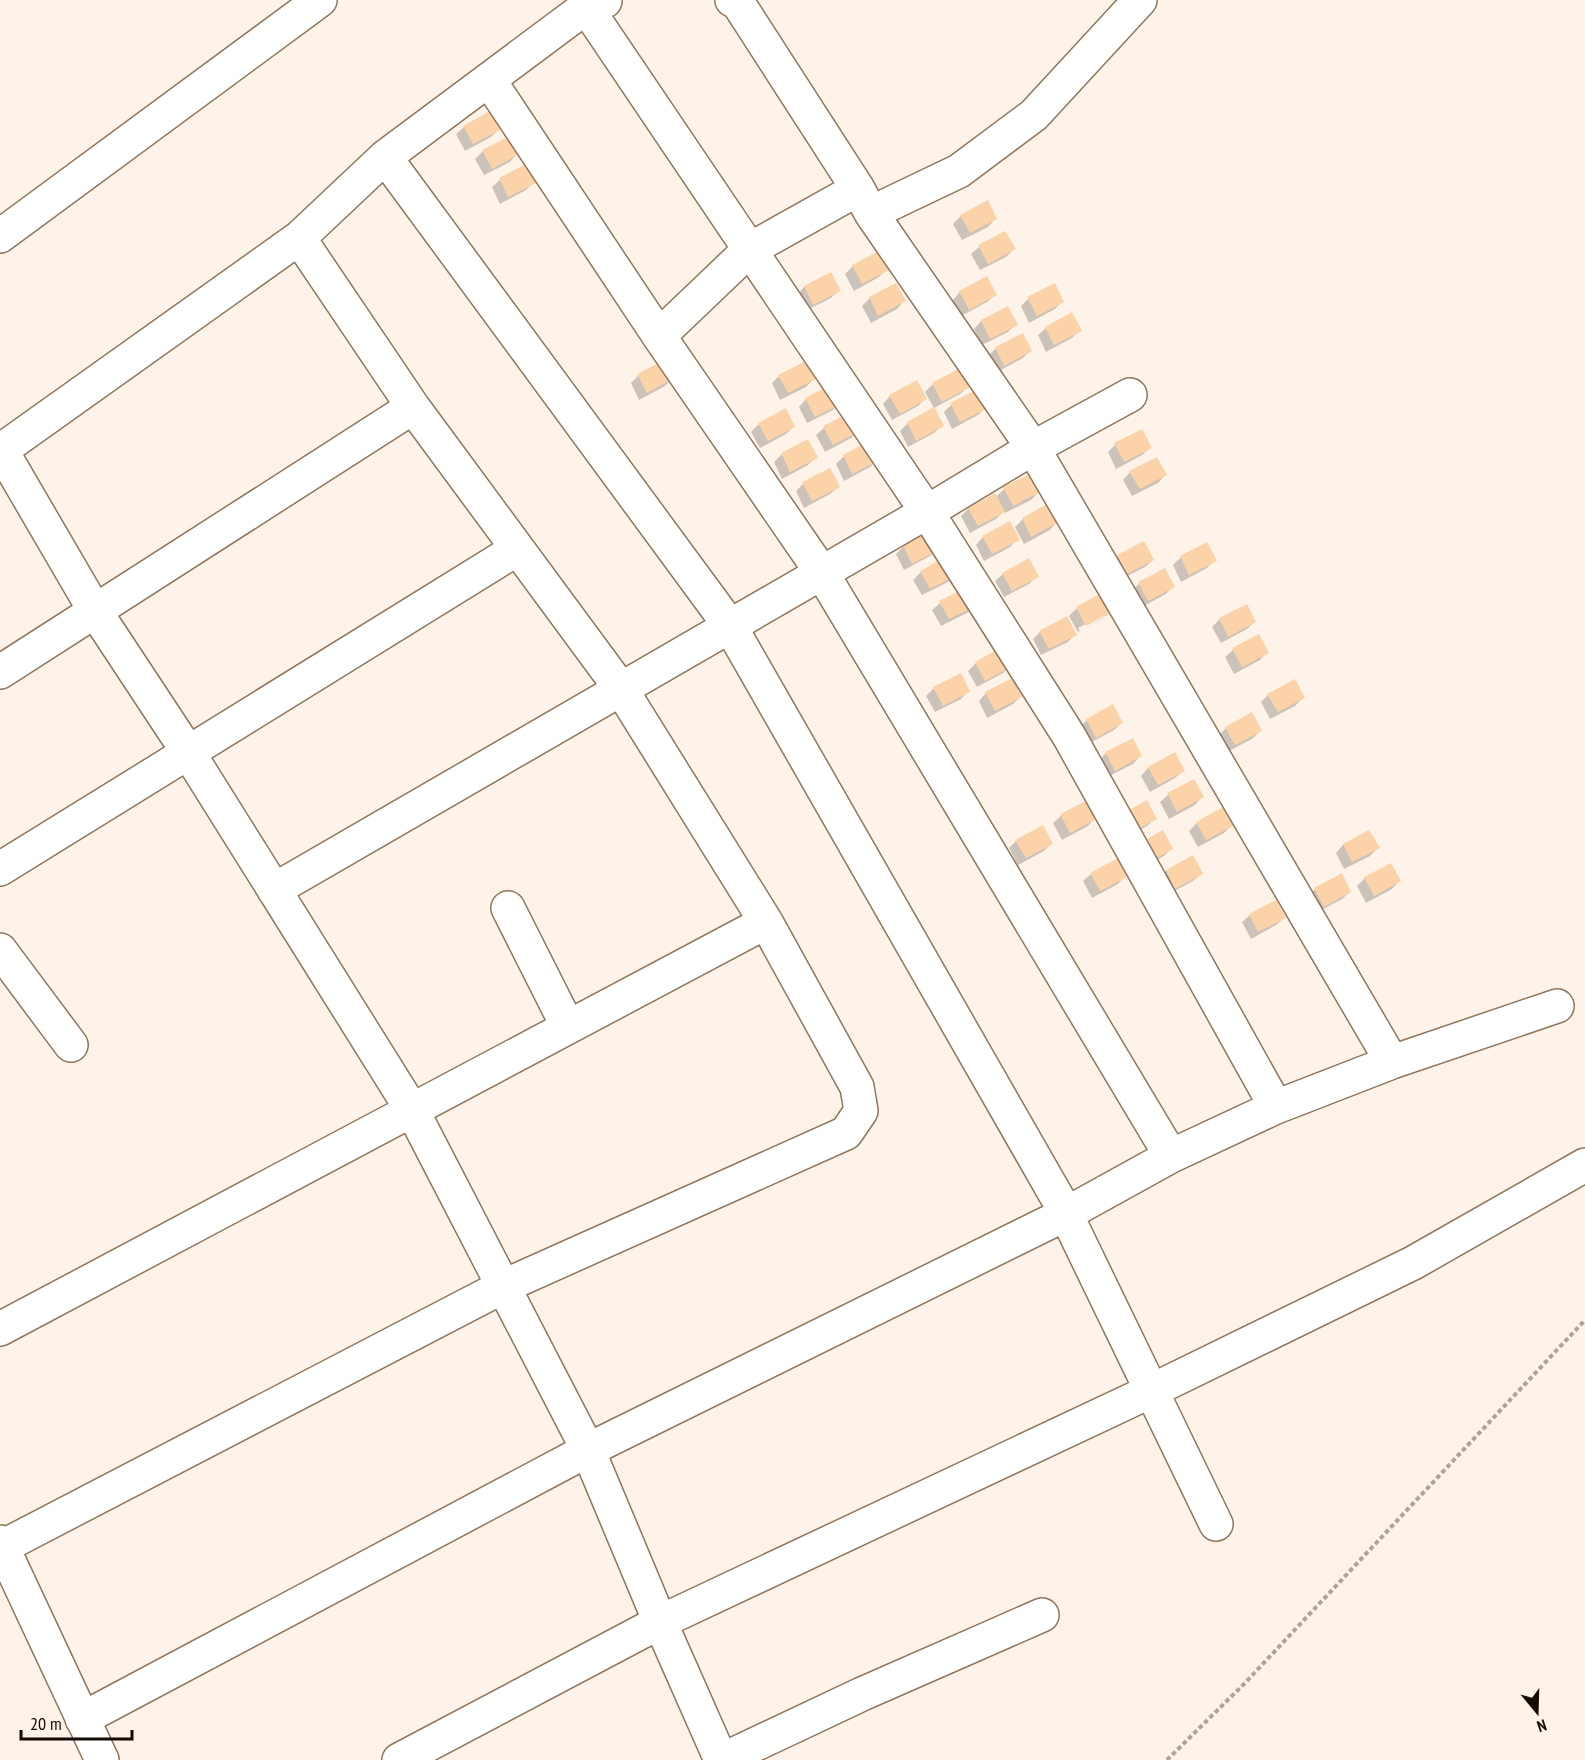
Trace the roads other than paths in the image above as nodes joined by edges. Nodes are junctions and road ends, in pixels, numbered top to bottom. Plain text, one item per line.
1 (320, 0) edge
2 (732, 0) edge
3 (1140, 0) edge
4 (597, 4) edge
5 (489, 80) junction
6 (385, 157) junction
7 (864, 201) junction
8 (0, 236) edge
9 (299, 238) junction
10 (749, 250) junction
11 (659, 336) junction
12 (1130, 395) dead end
13 (413, 407) junction
14 (1033, 448) junction
15 (0, 450) edge
16 (927, 512) junction
17 (517, 549) junction
18 (822, 573) junction
19 (95, 611) junction
20 (730, 627) junction
21 (0, 672) edge
22 (621, 689) junction
23 (188, 752) junction
24 (0, 869) edge
25 (274, 890) junction
26 (508, 908) dead end
27 (766, 922) junction
28 (0, 950) edge
29 (1557, 1006) dead end
30 (568, 1028) junction
31 (71, 1046) dead end
32 (1392, 1062) junction
33 (1276, 1107) junction
34 (412, 1110) junction
35 (1171, 1156) junction
36 (1585, 1165) edge
37 (1065, 1214) junction
38 (502, 1287) junction
39 (0, 1329) edge
40 (1151, 1391) junction
41 (588, 1450) junction
42 (1216, 1524) dead end
43 (1, 1546) edge
44 (1042, 1615) dead end
45 (660, 1622) junction
46 (82, 1719) junction
47 (102, 1760) edge
48 (399, 1760) edge
49 (721, 1760) edge

1 - 8 street
2 - 7 street
3 - 7 street
4 - 5 street
4 - 10 street
5 - 6 street
5 - 11 street
6 - 9 street
6 - 20 street
7 - 10 street
7 - 14 street
9 - 13 street
9 - 15 street
10 - 11 street
10 - 16 street
11 - 18 street
12 - 14 street
13 - 17 street
13 - 19 street
14 - 16 street
14 - 32 street
15 - 19 street
16 - 18 street
16 - 33 street
17 - 22 street
17 - 23 street
18 - 20 street
18 - 35 street
19 - 21 street
19 - 23 street
20 - 22 street
20 - 37 street
22 - 25 street
22 - 27 street
23 - 24 street
23 - 25 street
25 - 34 street
26 - 30 street
27 - 30 street
27 - 38 street
28 - 31 street
29 - 32 street
30 - 34 street
32 - 33 street
33 - 35 street
34 - 38 street
34 - 39 street
35 - 37 street
36 - 40 street
37 - 40 street
37 - 41 street
38 - 41 street
38 - 43 street
40 - 42 street
40 - 45 street
41 - 45 street
41 - 46 street
43 - 46 street
44 - 49 street
45 - 48 street
45 - 49 street
46 - 47 street

